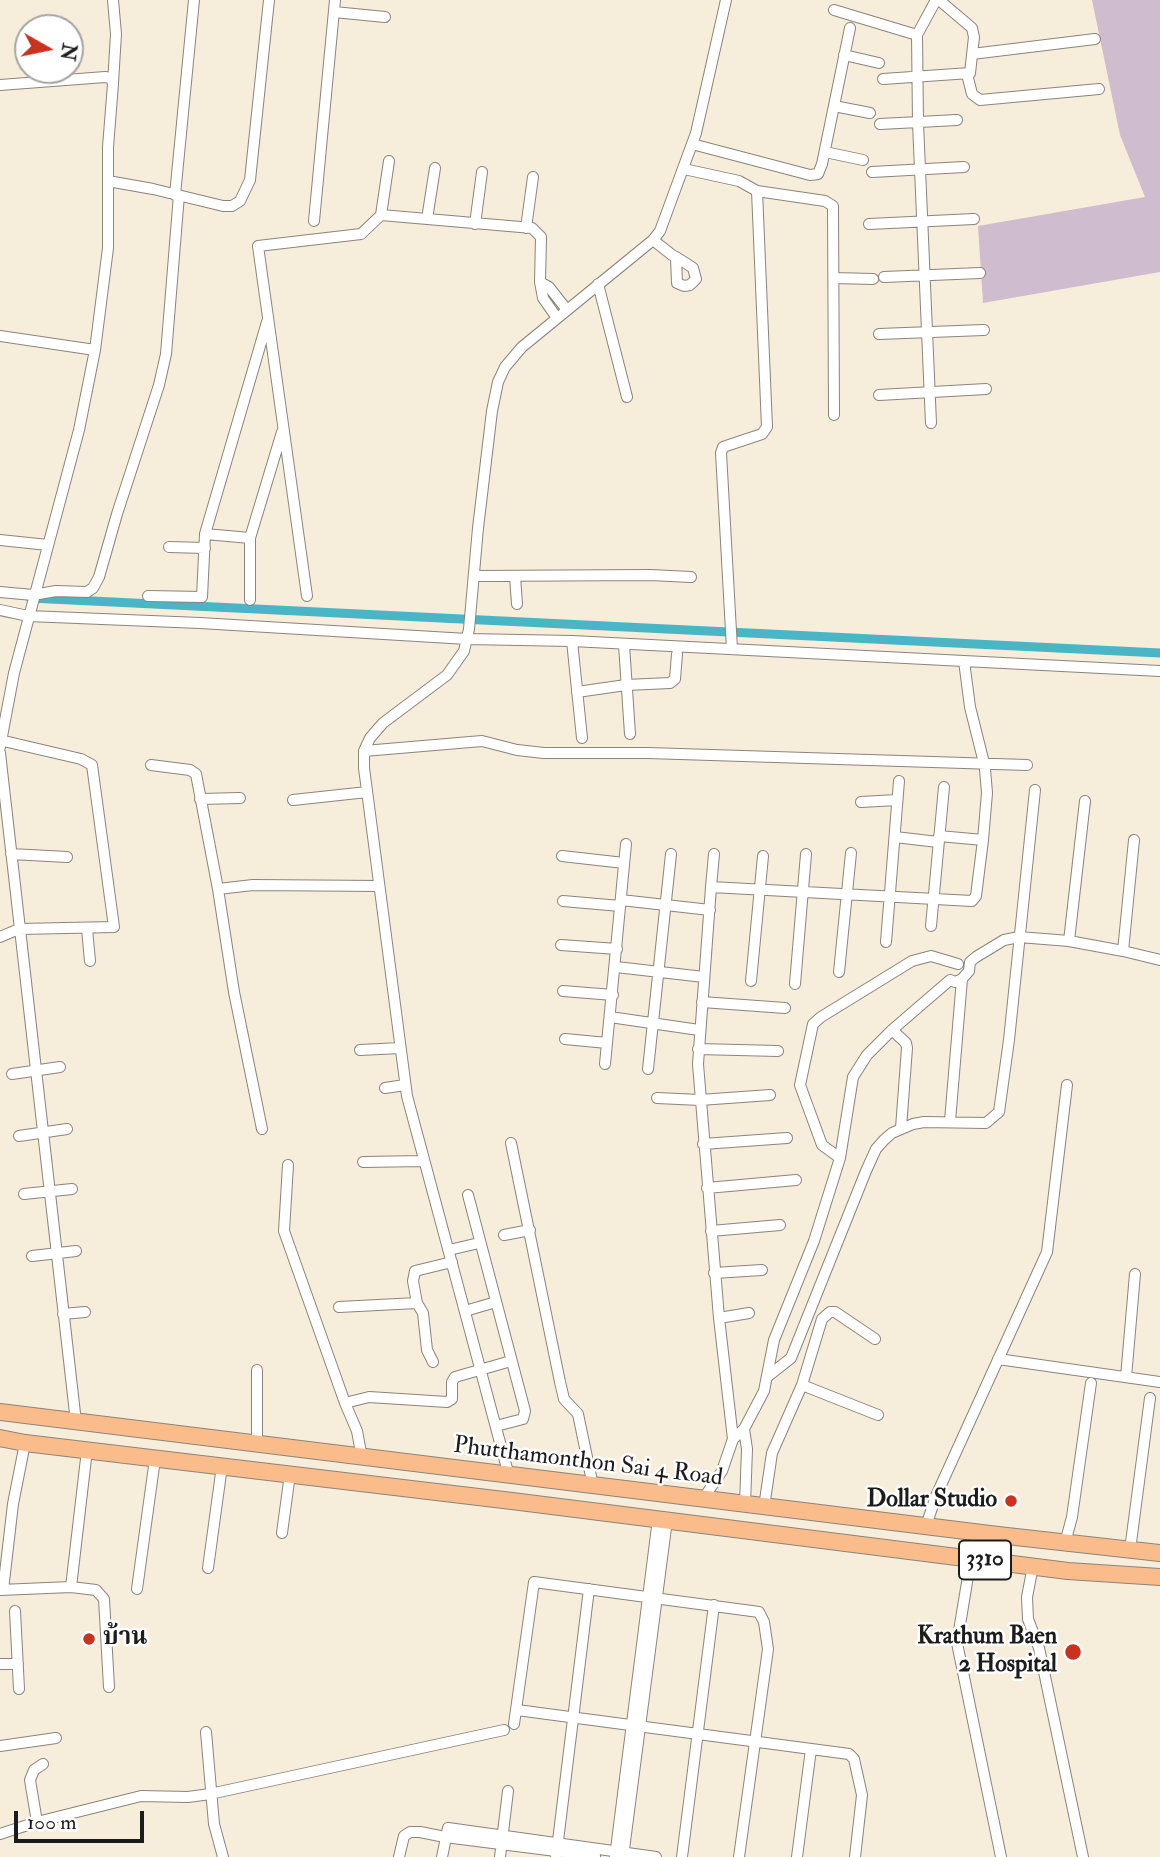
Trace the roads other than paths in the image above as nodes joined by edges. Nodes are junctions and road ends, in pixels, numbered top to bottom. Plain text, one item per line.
1 (113, 0) edge
2 (194, 0) edge
3 (270, 0) edge
4 (335, 0) edge
5 (726, 0) edge
6 (937, 0) edge
7 (834, 9) dead end
8 (334, 12) junction
9 (385, 17) dead end
10 (850, 28) dead end
11 (916, 35) junction
12 (1095, 39) dead end
13 (972, 54) junction
14 (844, 55) junction
15 (879, 63) dead end
16 (967, 74) junction
17 (917, 77) junction
18 (883, 79) dead end
19 (113, 84) junction
20 (0, 85) edge
21 (1099, 89) dead end
22 (834, 106) junction
23 (870, 114) dead end
24 (957, 120) dead end
25 (918, 123) junction
26 (880, 124) dead end
27 (692, 144) junction
28 (825, 152) junction
29 (863, 160) dead end
30 (389, 161) dead end
31 (435, 167) dead end
32 (964, 167) dead end
33 (684, 169) junction
34 (921, 169) junction
35 (482, 172) dead end
36 (872, 172) dead end
37 (533, 177) dead end
38 (108, 181) junction
39 (757, 191) junction
40 (177, 195) junction
41 (382, 215) junction
42 (427, 219) junction
43 (974, 219) dead end
44 (314, 221) dead end
45 (923, 222) junction
46 (475, 224) junction
47 (869, 224) dead end
48 (526, 228) junction
49 (653, 240) junction
50 (676, 257) dead end
51 (980, 273) dead end
52 (925, 275) junction
53 (884, 277) dead end
54 (834, 278) junction
55 (873, 279) dead end
56 (540, 282) junction
57 (598, 284) junction
58 (567, 310) junction
59 (268, 318) junction
60 (557, 318) junction
61 (984, 330) dead end
62 (928, 332) junction
63 (879, 334) dead end
64 (0, 336) edge
65 (95, 350) junction
66 (986, 389) dead end
67 (930, 392) junction
68 (879, 395) dead end
69 (626, 397) dead end
70 (834, 415) dead end
71 (932, 423) dead end
72 (284, 429) junction
73 (205, 534) junction
74 (250, 538) junction
75 (0, 540) edge
76 (48, 545) junction
77 (169, 547) dead end
78 (205, 548) junction
79 (474, 576) junction
80 (515, 576) junction
81 (691, 577) dead end
82 (0, 592) edge
83 (33, 596) junction
84 (148, 596) dead end
85 (307, 596) dead end
86 (250, 600) dead end
87 (517, 604) dead end
88 (0, 610) edge
89 (29, 613) junction
90 (469, 629) junction
91 (572, 641) junction
92 (732, 641) junction
93 (624, 645) junction
94 (677, 654) dead end
95 (964, 661) junction
96 (1160, 671) edge
97 (626, 685) junction
98 (577, 692) junction
99 (630, 734) dead end
100 (582, 738) dead end
101 (0, 740) edge
102 (0, 747) edge
103 (365, 751) junction
104 (0, 753) edge
105 (151, 765) dead end
106 (1027, 765) dead end
107 (985, 766) junction
108 (899, 781) dead end
109 (944, 787) dead end
110 (1035, 790) dead end
111 (367, 792) junction
112 (240, 798) dead end
113 (200, 799) junction
114 (293, 800) dead end
115 (897, 800) junction
116 (1085, 801) dead end
117 (861, 802) dead end
118 (895, 837) junction
119 (938, 839) junction
120 (983, 840) junction
121 (1134, 840) dead end
122 (626, 844) dead end
123 (7, 848) edge
124 (851, 853) dead end
125 (671, 854) dead end
126 (714, 854) dead end
127 (806, 854) dead end
128 (562, 856) dead end
129 (763, 856) dead end
130 (66, 858) dead end
131 (624, 863) junction
132 (379, 886) junction
133 (711, 887) junction
134 (218, 889) junction
135 (760, 889) junction
136 (803, 892) junction
137 (847, 894) junction
138 (890, 895) junction
139 (933, 899) junction
140 (564, 901) dead end
141 (621, 903) junction
142 (665, 905) junction
143 (710, 910) junction
144 (931, 926) dead end
145 (19, 929) junction
146 (87, 929) junction
147 (0, 937) edge
148 (1019, 937) junction
149 (886, 942) dead end
150 (1069, 942) junction
151 (561, 945) dead end
152 (617, 949) junction
153 (1123, 951) junction
154 (1160, 960) edge
155 (90, 961) dead end
156 (970, 962) junction
157 (958, 964) junction
158 (616, 967) junction
159 (659, 971) junction
160 (839, 972) dead end
161 (704, 976) junction
162 (962, 979) junction
163 (751, 981) dead end
164 (950, 981) junction
165 (794, 984) dead end
166 (563, 991) dead end
167 (613, 995) junction
168 (702, 1002) junction
169 (785, 1008) dead end
170 (610, 1017) junction
171 (653, 1023) junction
172 (699, 1030) junction
173 (892, 1030) junction
174 (565, 1039) dead end
175 (607, 1043) junction
176 (400, 1048) junction
177 (698, 1049) junction
178 (360, 1050) dead end
179 (778, 1051) dead end
180 (605, 1064) dead end
181 (60, 1067) dead end
182 (648, 1069) dead end
183 (35, 1071) junction
184 (12, 1074) dead end
185 (405, 1085) junction
186 (1067, 1085) dead end
187 (385, 1088) dead end
188 (770, 1095) dead end
189 (657, 1098) dead end
190 (699, 1100) junction
191 (950, 1122) junction
192 (901, 1128) junction
193 (67, 1129) dead end
194 (262, 1129) dead end
195 (43, 1133) junction
196 (19, 1136) dead end
197 (787, 1138) dead end
198 (511, 1143) dead end
199 (703, 1144) junction
200 (840, 1158) junction
201 (423, 1161) junction
202 (363, 1162) dead end
203 (288, 1165) dead end
204 (796, 1180) dead end
205 (707, 1188) junction
206 (72, 1189) dead end
207 (49, 1192) junction
208 (24, 1194) dead end
209 (468, 1195) dead end
210 (780, 1225) dead end
211 (530, 1230) junction
212 (710, 1231) junction
213 (504, 1235) dead end
214 (479, 1243) junction
215 (449, 1250) junction
216 (76, 1251) dead end
217 (56, 1254) junction
218 (32, 1256) dead end
219 (452, 1262) junction
220 (762, 1270) dead end
221 (714, 1273) junction
222 (1135, 1274) dead end
223 (496, 1302) junction
224 (417, 1303) junction
225 (339, 1307) dead end
226 (465, 1311) junction
227 (85, 1312) dead end
228 (63, 1314) junction
229 (749, 1314) dead end
230 (719, 1318) junction
231 (875, 1339) dead end
232 (998, 1359) junction
233 (511, 1361) junction
234 (433, 1362) dead end
235 (481, 1369) junction
236 (257, 1370) dead end
237 (767, 1377) junction
238 (1126, 1377) junction
239 (1160, 1382) edge
240 (1091, 1383) dead end
241 (802, 1385) junction
242 (1150, 1398) dead end
243 (345, 1402) junction
244 (4, 1412) edge
245 (878, 1415) dead end
246 (76, 1422) junction
247 (496, 1426) junction
248 (744, 1429) junction
249 (0, 1438) edge
250 (733, 1439) junction
251 (22, 1443) junction
252 (0, 1444) edge
253 (257, 1445) junction
254 (87, 1450) junction
255 (362, 1458) junction
256 (155, 1459) junction
257 (222, 1466) junction
258 (289, 1474) junction
259 (509, 1476) junction
260 (593, 1486) junction
261 (703, 1499) junction
262 (745, 1504) junction
263 (772, 1508) junction
264 (663, 1520) junction
265 (926, 1526) junction
266 (282, 1533) dead end
267 (805, 1537) junction
268 (1066, 1542) junction
269 (1130, 1550) junction
270 (1160, 1553) edge
271 (971, 1558) junction
272 (1033, 1566) junction
273 (208, 1567) dead end
274 (1160, 1577) edge
275 (71, 1587) junction
276 (589, 1589) junction
277 (1, 1590) edge
278 (137, 1590) dead end
279 (652, 1597) junction
280 (714, 1605) junction
281 (15, 1611) dead end
282 (0, 1664) edge
283 (18, 1664) junction
284 (109, 1687) dead end
285 (19, 1689) dead end
286 (517, 1710) junction
287 (573, 1717) junction
288 (514, 1724) dead end
289 (636, 1727) junction
290 (504, 1730) dead end
291 (206, 1732) dead end
292 (698, 1735) junction
293 (56, 1738) dead end
294 (754, 1742) junction
295 (0, 1745) edge
296 (811, 1749) junction
297 (43, 1764) dead end
298 (508, 1791) dead end
299 (210, 1794) junction
300 (37, 1822) junction
301 (0, 1834) edge
302 (445, 1837) junction
303 (502, 1841) junction
304 (557, 1851) edge
305 (616, 1855) edge
306 (223, 1857) edge
307 (399, 1857) edge
308 (442, 1857) edge
309 (500, 1857) edge
310 (656, 1857) edge
311 (682, 1857) edge
312 (738, 1857) edge
313 (797, 1857) edge
314 (855, 1857) edge
315 (1001, 1857) edge
316 (1083, 1857) edge

1 - 19 street
2 - 40 street
3 - 40 street
4 - 8 street
5 - 27 street
6 - 11 street
6 - 13 street
7 - 11 street
8 - 9 street
8 - 44 street
10 - 14 street
11 - 17 street
12 - 13 street
13 - 16 street
14 - 15 street
14 - 22 street
16 - 17 street
16 - 21 street
17 - 18 street
17 - 25 street
19 - 20 street
19 - 38 street
22 - 23 street
22 - 28 street
24 - 25 street
25 - 26 street
25 - 34 street
27 - 28 street
27 - 33 street
28 - 29 street
30 - 41 street
31 - 42 street
32 - 34 street
33 - 39 street
33 - 49 street
34 - 36 street
34 - 45 street
35 - 46 street
37 - 48 street
38 - 40 street
38 - 65 street
39 - 54 street
39 - 92 street
40 - 83 street
41 - 42 street
41 - 59 street
42 - 46 street
43 - 45 street
45 - 47 street
45 - 52 street
46 - 48 street
48 - 56 street
49 - 50 street
49 - 57 street
51 - 52 street
52 - 53 street
52 - 62 street
54 - 55 street
54 - 70 street
56 - 58 street
56 - 60 street
57 - 58 street
57 - 69 street
58 - 60 street
59 - 72 street
59 - 73 street
60 - 79 street
61 - 62 street
62 - 63 street
62 - 67 street
64 - 65 street
65 - 76 street
66 - 67 street
67 - 68 street
67 - 71 street
72 - 74 street
72 - 85 street
73 - 74 street
73 - 78 street
74 - 86 street
75 - 76 street
76 - 83 street
77 - 78 street
78 - 84 street
79 - 80 street
79 - 90 street
80 - 81 street
80 - 87 street
82 - 83 street
83 - 89 street
88 - 89 street
89 - 90 street
89 - 101 street
90 - 91 street
90 - 103 street
91 - 93 street
91 - 98 street
92 - 93 street
92 - 95 street
93 - 97 street
94 - 97 street
95 - 96 street
95 - 107 street
97 - 98 street
97 - 99 street
98 - 100 street
101 - 102 street
101 - 146 street
103 - 107 street
103 - 111 street
104 - 123 street
105 - 113 street
106 - 107 street
107 - 120 street
108 - 115 street
109 - 119 street
110 - 148 street
111 - 114 street
111 - 132 street
112 - 113 street
113 - 134 street
115 - 117 street
115 - 118 street
116 - 150 street
118 - 119 street
118 - 138 street
119 - 120 street
119 - 139 street
120 - 139 street
121 - 153 street
122 - 131 street
123 - 130 street
123 - 145 street
124 - 137 street
125 - 142 street
126 - 133 street
127 - 136 street
128 - 131 street
129 - 135 street
131 - 141 street
132 - 134 street
132 - 176 street
133 - 135 street
133 - 143 street
134 - 194 street
135 - 136 street
135 - 163 street
136 - 137 street
136 - 165 street
137 - 138 street
137 - 160 street
138 - 139 street
138 - 149 street
139 - 144 street
140 - 141 street
141 - 142 street
141 - 152 street
142 - 143 street
142 - 159 street
143 - 161 street
145 - 146 street
145 - 147 street
145 - 183 street
146 - 155 street
148 - 150 street
148 - 156 street
148 - 191 street
150 - 153 street
151 - 152 street
152 - 158 street
153 - 154 street
156 - 157 street
156 - 162 street
157 - 164 street
157 - 200 street
158 - 159 street
158 - 167 street
159 - 161 street
159 - 171 street
161 - 168 street
162 - 164 street
162 - 191 street
164 - 173 street
166 - 167 street
167 - 170 street
168 - 169 street
168 - 172 street
170 - 171 street
170 - 175 street
171 - 172 street
171 - 182 street
172 - 177 street
173 - 192 street
173 - 200 street
174 - 175 street
175 - 180 street
176 - 178 street
176 - 185 street
177 - 179 street
177 - 190 street
181 - 183 street
183 - 184 street
183 - 195 street
185 - 187 street
185 - 201 street
186 - 232 street
188 - 190 street
189 - 190 street
190 - 199 street
191 - 192 street
192 - 237 street
193 - 195 street
195 - 196 street
195 - 207 street
197 - 199 street
198 - 211 street
199 - 205 street
200 - 237 street
201 - 202 street
201 - 215 street
203 - 243 street
204 - 205 street
205 - 212 street
206 - 207 street
207 - 208 street
207 - 217 street
209 - 214 street
210 - 212 street
211 - 213 street
211 - 260 street
212 - 221 street
214 - 215 street
214 - 223 street
215 - 219 street
216 - 217 street
217 - 218 street
217 - 228 street
219 - 224 street
219 - 226 street
220 - 221 street
221 - 230 street
222 - 238 street
223 - 226 street
223 - 233 street
224 - 225 street
224 - 234 street
226 - 235 street
227 - 228 street
228 - 246 street
229 - 230 street
230 - 250 street
231 - 241 street
232 - 238 street
232 - 265 street
233 - 235 street
233 - 247 street
235 - 243 street
235 - 247 street
236 - 253 street
237 - 248 street
238 - 239 street
240 - 268 street
241 - 245 street
241 - 263 street
242 - 269 street
243 - 255 street
244 - 246 main road, Phutthamonthon Sai 4 Road
246 - 253 main road, Phutthamonthon Sai 4 Road
247 - 259 street
248 - 250 street
248 - 262 street
249 - 251 main road, Phutthamonthon Sai 4 Road
250 - 261 street
251 - 252 main road, Phutthamonthon Sai 4 Road
251 - 254 main road, Phutthamonthon Sai 4 Road
251 - 277 street
253 - 255 main road, Phutthamonthon Sai 4 Road
254 - 256 main road, Phutthamonthon Sai 4 Road
254 - 275 street
255 - 259 main road, Phutthamonthon Sai 4 Road
256 - 257 main road, Phutthamonthon Sai 4 Road
256 - 278 street
257 - 258 main road, Phutthamonthon Sai 4 Road
257 - 273 street
258 - 264 main road, Phutthamonthon Sai 4 Road
258 - 266 street
259 - 260 main road, Phutthamonthon Sai 4 Road
260 - 261 main road, Phutthamonthon Sai 4 Road
261 - 262 main road, Phutthamonthon Sai 4 Road
262 - 263 main road, Phutthamonthon Sai 4 Road
263 - 265 main road, Phutthamonthon Sai 4 Road / 3310
263 - 267 main road
264 - 267 main road, Phutthamonthon Sai 4 Road
264 - 279 street
265 - 268 main road, Phutthamonthon Sai 4 Road / 3310
267 - 271 main road, Phutthamonthon Sai 4 Road / 3310
268 - 269 main road, Phutthamonthon Sai 4 Road / 3310
269 - 270 main road, Phutthamonthon Sai 4 Road / 3310
271 - 272 main road, Phutthamonthon Sai 4 Road / 3310
271 - 315 street
272 - 274 main road, Phutthamonthon Sai 4 Road / 3310
272 - 316 street
275 - 277 street
275 - 284 street
276 - 279 street
276 - 286 street
276 - 287 street
279 - 280 street
279 - 289 street
280 - 292 street
280 - 294 street
281 - 283 street
282 - 283 street
283 - 285 street
286 - 287 street
286 - 288 street
287 - 289 street
287 - 304 street
289 - 292 street
289 - 305 street
290 - 299 street
291 - 299 street
292 - 294 street
292 - 311 street
293 - 295 street
294 - 296 street
294 - 312 street
296 - 313 street
296 - 314 street
297 - 300 street
298 - 303 street
299 - 300 street
299 - 306 street
300 - 301 street
302 - 303 street
302 - 307 street
302 - 308 street
303 - 304 street
303 - 309 street
304 - 305 street
305 - 310 street

